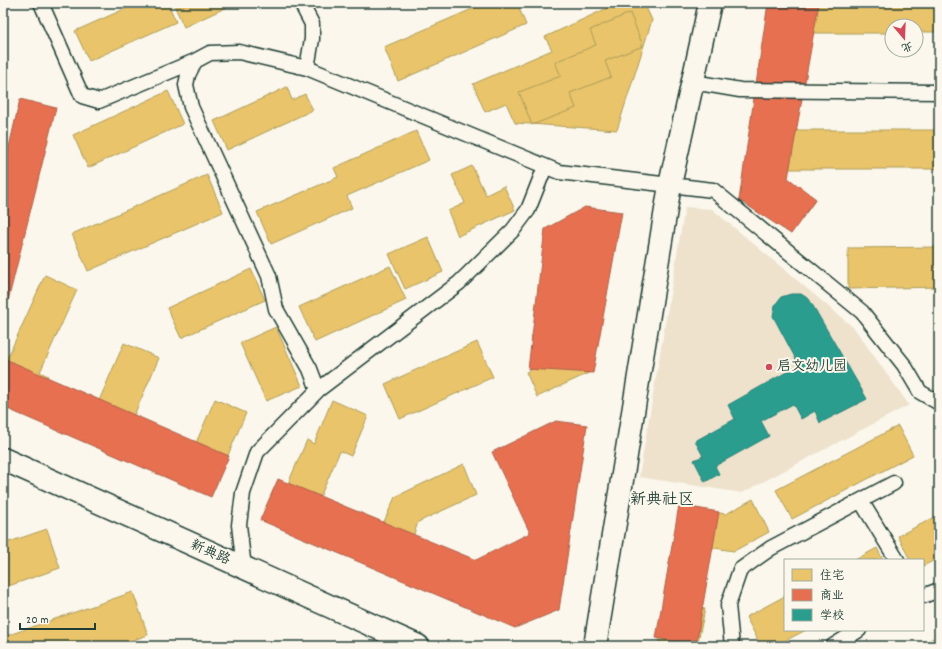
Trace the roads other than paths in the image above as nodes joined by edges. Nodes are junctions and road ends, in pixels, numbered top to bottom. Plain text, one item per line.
1 (41, 3) edge
2 (301, 3) edge
3 (710, 3) edge
4 (194, 61) junction
5 (307, 68) junction
6 (693, 82) junction
7 (939, 92) edge
8 (546, 167) junction
9 (670, 186) junction
10 (318, 390) junction
11 (939, 402) edge
12 (3, 459) edge
13 (894, 483) dead end
14 (861, 501) junction
15 (896, 559) edge
16 (244, 568) junction
17 (938, 592) edge
18 (924, 596) edge
19 (857, 631) edge
20 (418, 646) edge
21 (595, 646) edge
22 (732, 646) edge
23 (833, 646) edge

1 - 4 lane
2 - 5 lane
3 - 6 street
4 - 5 lane
4 - 10 lane
5 - 8 lane
6 - 7 lane
6 - 9 street
8 - 9 lane
8 - 10 lane
9 - 11 lane
9 - 21 street
10 - 16 lane
12 - 16 street, 新典路
13 - 14 lane
14 - 15 lane
14 - 22 lane
16 - 20 street, 新典路
17 - 18 lane
19 - 23 lane

